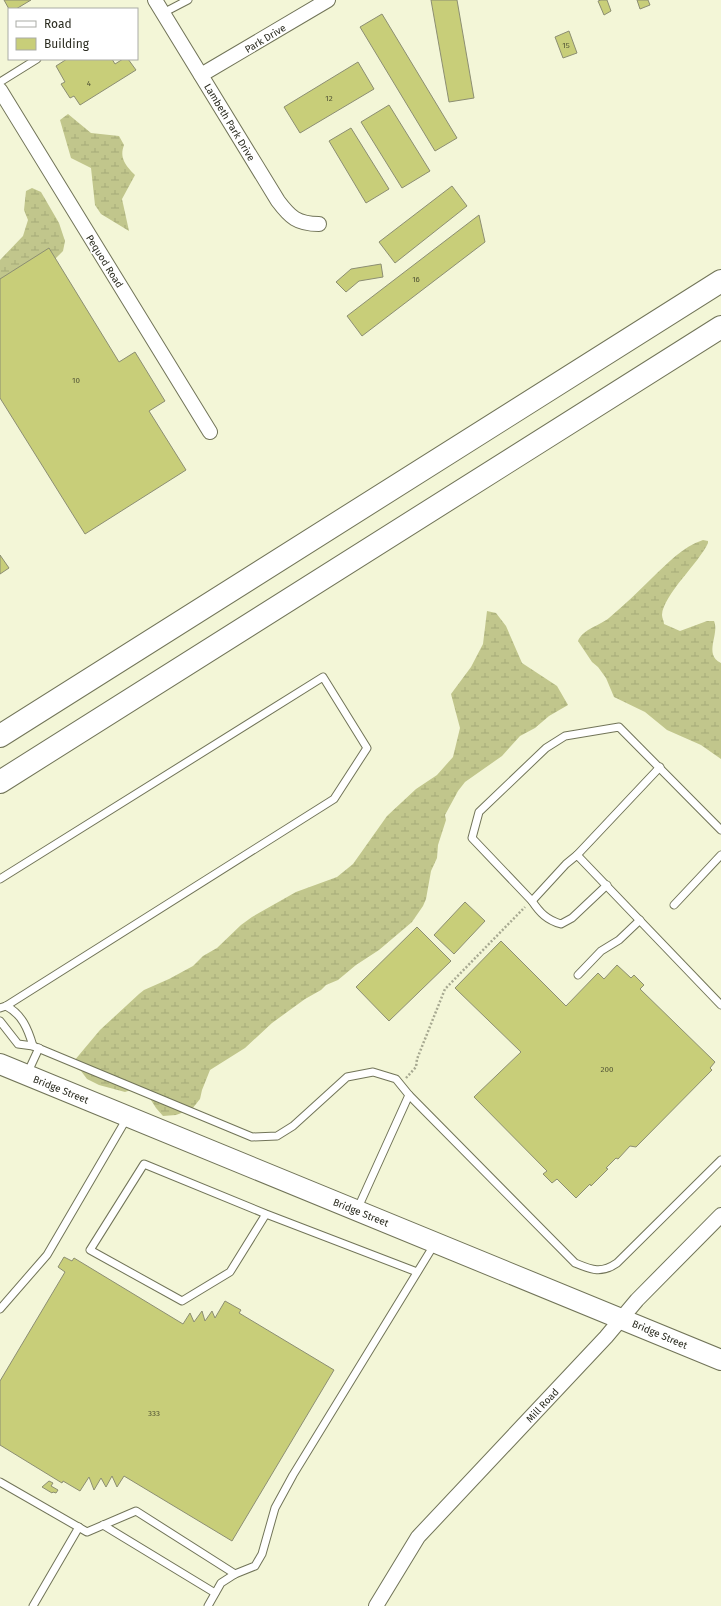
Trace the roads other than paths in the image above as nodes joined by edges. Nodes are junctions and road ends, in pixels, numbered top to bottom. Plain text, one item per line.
1 (155, 0) edge
2 (188, 0) edge
3 (328, 0) edge
4 (163, 13) junction
5 (35, 60) edge
6 (201, 75) junction
7 (0, 82) edge
8 (0, 90) edge
9 (319, 224) dead end
10 (721, 281) edge
11 (721, 326) edge
12 (210, 432) dead end
13 (0, 736) edge
14 (660, 767) junction
15 (0, 782) edge
16 (721, 830) edge
17 (577, 855) junction
18 (721, 855) edge
19 (0, 879) edge
20 (607, 885) junction
21 (532, 901) junction
22 (674, 905) dead end
23 (640, 920) junction
24 (578, 975) dead end
25 (720, 1001) edge
26 (3, 1007) edge
27 (0, 1016) edge
28 (0, 1021) edge
29 (36, 1047) junction
30 (0, 1064) edge
31 (27, 1075) junction
32 (409, 1095) junction
33 (128, 1116) junction
34 (721, 1160) edge
35 (357, 1210) junction
36 (266, 1214) junction
37 (721, 1215) edge
38 (436, 1243) junction
39 (417, 1272) junction
40 (0, 1309) edge
41 (621, 1318) junction
42 (721, 1360) edge
43 (0, 1482) edge
44 (103, 1525) junction
45 (79, 1527) junction
46 (235, 1574) junction
47 (215, 1593) junction
48 (32, 1606) edge
49 (208, 1606) edge
50 (376, 1606) edge

1 - 4 street, Lambeth Park Drive
2 - 4 lane
3 - 6 street, Park Drive
4 - 6 street, Lambeth Park Drive
5 - 7 lane
6 - 9 street, Lambeth Park Drive
8 - 12 street, Pequod Road
10 - 13 highway
11 - 15 highway
14 - 16 lane
14 - 17 lane
14 - 21 lane
17 - 20 lane
17 - 21 lane
18 - 22 lane
19 - 26 lane
20 - 21 lane
20 - 23 lane
23 - 24 lane
23 - 25 lane
26 - 27 lane
26 - 29 lane
28 - 29 lane
29 - 31 lane
29 - 32 lane
30 - 31 street, Bridge Street
31 - 33 street, Bridge Street
32 - 34 lane
32 - 35 lane
33 - 35 street, Bridge Street
33 - 40 lane
35 - 38 street, Bridge Street
36 - 36 lane
36 - 39 lane
37 - 41 street, Mill Road
38 - 39 lane
38 - 41 street, Bridge Street
39 - 46 lane
41 - 42 street, Bridge Street
41 - 50 street, Mill Road
43 - 45 lane
44 - 45 lane
44 - 46 lane
44 - 47 lane
45 - 48 lane
46 - 47 lane
47 - 49 lane

